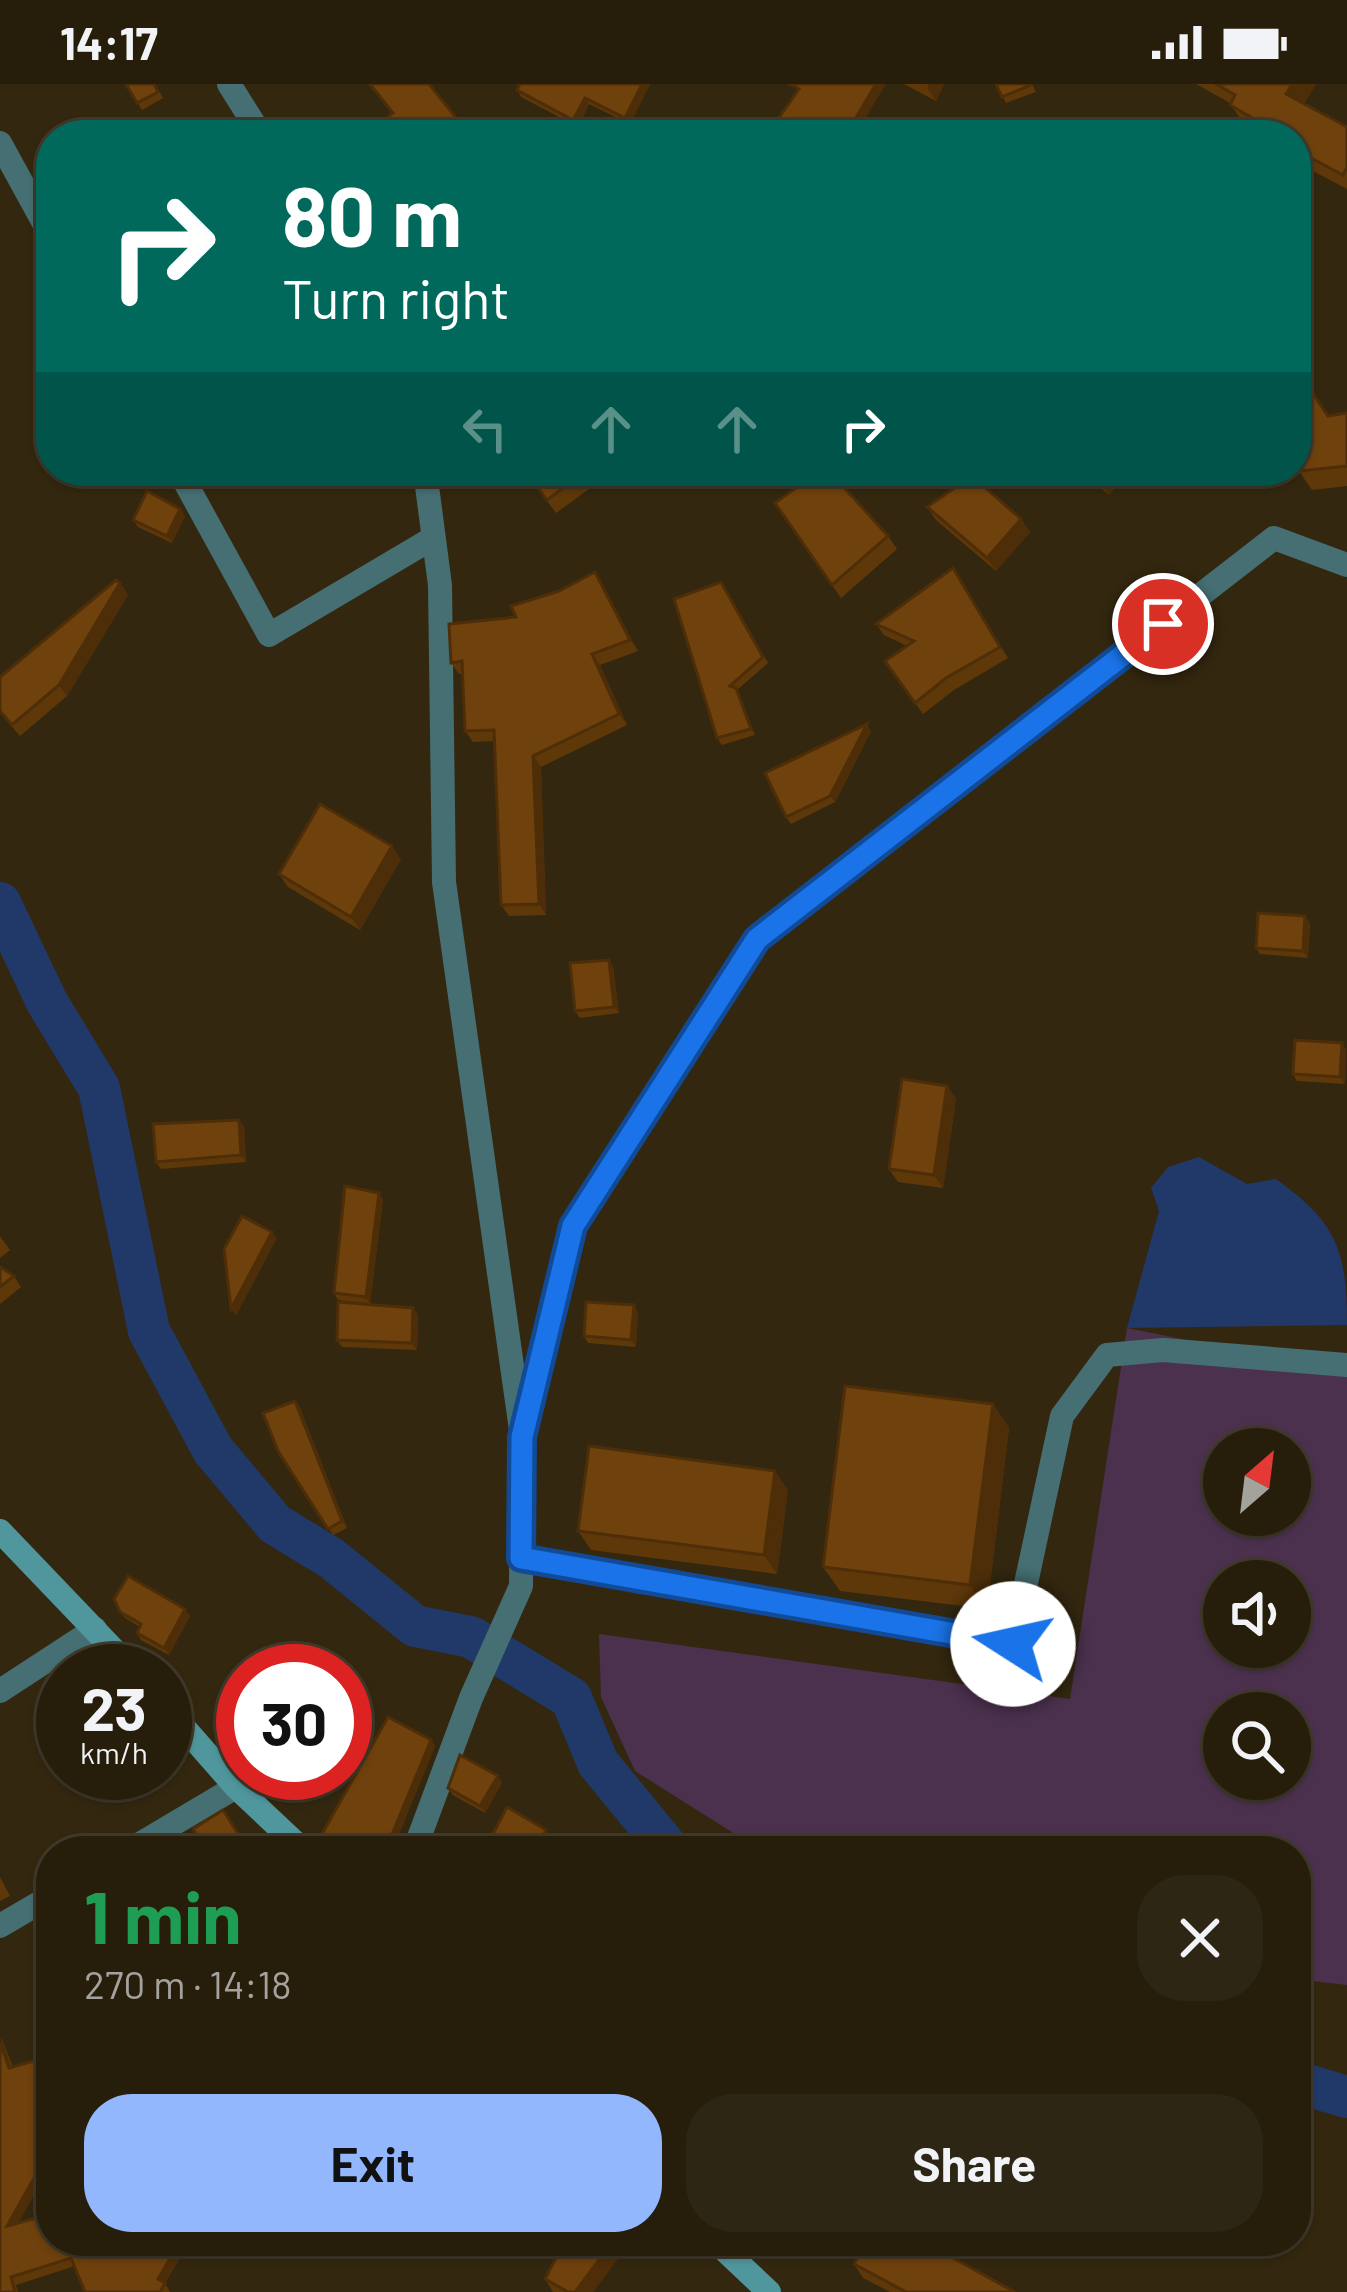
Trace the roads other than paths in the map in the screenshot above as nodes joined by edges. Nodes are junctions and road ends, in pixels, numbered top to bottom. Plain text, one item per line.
1 (229, 84) edge
2 (252, 120) edge
3 (0, 143) edge
4 (36, 209) edge
5 (187, 486) edge
6 (427, 486) edge
7 (433, 538) junction
8 (1347, 565) edge
9 (1347, 1365) edge
10 (522, 1437) junction
11 (0, 1531) edge
12 (521, 1558) junction
13 (95, 1629) junction
14 (109, 1644) edge
15 (0, 1691) edge
16 (192, 1737) edge
17 (216, 1764) edge
18 (216, 1799) edge
19 (250, 1800) edge
20 (153, 1836) edge
21 (288, 1836) edge
22 (420, 1836) edge
23 (36, 1905) edge
24 (0, 1926) edge
25 (731, 2256) edge
26 (769, 2292) edge

1 - 2 street
3 - 4 street
5 - 7 street
6 - 7 street
7 - 10 street
8 - 10 street
9 - 12 street
10 - 12 street
11 - 13 main road
12 - 22 street
13 - 14 main road
13 - 15 street
16 - 17 main road
18 - 20 street
19 - 21 main road
23 - 24 street
25 - 26 main road

